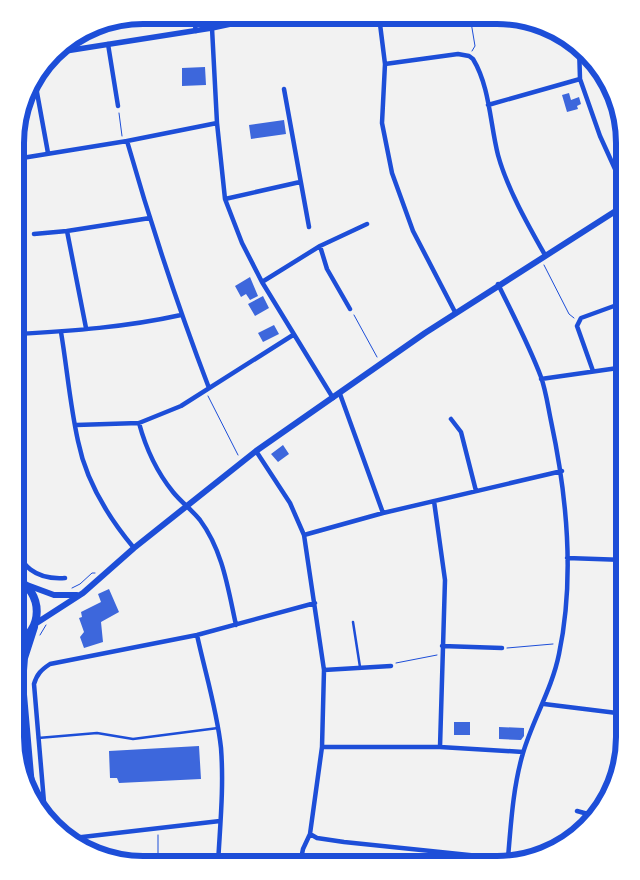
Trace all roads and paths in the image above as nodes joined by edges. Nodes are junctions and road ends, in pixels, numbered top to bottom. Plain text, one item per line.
1 (195, 24) edge
2 (231, 24) edge
3 (380, 24) edge
4 (471, 24) edge
5 (212, 28) junction
6 (196, 31) junction
7 (108, 44) junction
8 (67, 51) edge
9 (469, 56) junction
10 (579, 56) edge
11 (385, 64) junction
12 (580, 79) junction
13 (36, 89) edge
14 (284, 90) dead end
15 (488, 104) junction
16 (118, 106) joint
17 (217, 123) junction
18 (125, 141) junction
19 (48, 153) junction
20 (24, 157) edge
21 (616, 171) edge
22 (300, 182) junction
23 (225, 200) junction
24 (616, 211) edge
25 (150, 218) junction
26 (367, 224) dead end
27 (309, 227) dead end
28 (67, 231) junction
29 (34, 234) dead end
30 (320, 246) junction
31 (543, 257) junction
32 (262, 282) junction
33 (498, 284) junction
34 (616, 306) edge
35 (350, 309) joint
36 (455, 312) junction
37 (181, 315) junction
38 (579, 320) junction
39 (86, 328) junction
40 (61, 332) junction
41 (24, 334) edge
42 (293, 335) junction
43 (381, 364) junction
44 (616, 369) edge
45 (593, 372) junction
46 (541, 378) junction
47 (207, 389) junction
48 (337, 396) junction
49 (451, 419) dead end
50 (139, 423) junction
51 (76, 425) junction
52 (256, 452) junction
53 (242, 462) junction
54 (562, 471) junction
55 (476, 491) junction
56 (434, 501) junction
57 (186, 506) junction
58 (382, 513) junction
59 (304, 535) junction
60 (134, 548) junction
61 (567, 558) junction
62 (616, 560) edge
63 (24, 566) edge
64 (65, 578) dead end
65 (24, 582) edge
66 (24, 587) edge
67 (83, 593) junction
68 (315, 603) junction
69 (353, 622) dead end
70 (47, 624) dead end
71 (236, 625) junction
72 (34, 626) junction
73 (197, 635) junction
74 (38, 638) dead end
75 (24, 639) edge
76 (561, 643) junction
77 (442, 646) junction
78 (502, 648) joint
79 (442, 654) junction
80 (24, 658) edge
81 (392, 666) joint
82 (360, 667) junction
83 (324, 670) junction
84 (544, 704) junction
85 (24, 706) edge
86 (616, 713) edge
87 (218, 728) junction
88 (38, 738) junction
89 (322, 747) junction
90 (440, 747) junction
91 (524, 752) junction
92 (30, 776) edge
93 (44, 804) edge
94 (577, 811) dead end
95 (588, 814) edge
96 (220, 821) junction
97 (158, 828) junction
98 (310, 834) junction
99 (79, 837) edge
100 (508, 855) edge
101 (158, 856) edge
102 (218, 856) edge
103 (302, 856) edge
104 (488, 856) edge

1 - 6 street
2 - 5 street
3 - 11 street
4 - 9 path
5 - 6 street
5 - 17 street
6 - 7 street
7 - 8 street
7 - 16 street
9 - 11 street
9 - 15 street
10 - 12 street
11 - 36 street
12 - 15 street
12 - 21 street
13 - 19 street
14 - 22 street
15 - 31 street
16 - 18 path
17 - 18 street
17 - 23 street
18 - 19 street
18 - 25 street
19 - 20 street
22 - 23 street
22 - 27 street
23 - 32 street
24 - 31 main road
25 - 28 street
25 - 37 street
26 - 30 street
28 - 29 street
28 - 39 street
30 - 32 street
30 - 35 street
31 - 33 main road
31 - 38 path
32 - 42 street
33 - 36 main road
33 - 46 street
34 - 38 street
35 - 43 path
36 - 43 main road
37 - 39 street
37 - 47 street
38 - 45 street
39 - 40 street
40 - 41 street
40 - 51 street
42 - 47 street
42 - 48 street
43 - 48 main road
44 - 45 street
45 - 46 street
46 - 54 street
47 - 50 street
47 - 53 path
48 - 52 main road
48 - 58 street
49 - 55 street
50 - 51 street
50 - 57 street
51 - 60 street
52 - 53 main road
52 - 59 street
53 - 57 main road
54 - 55 street
54 - 61 street
55 - 56 street
56 - 58 street
56 - 77 street
57 - 60 main road
57 - 71 street
58 - 59 street
59 - 68 street
60 - 67 main road
61 - 62 street
61 - 76 street
63 - 64 street
65 - 67 main road
66 - 72 highway
67 - 72 main road
68 - 71 street
68 - 83 street
69 - 82 lane
70 - 74 path
71 - 73 street
72 - 75 highway
72 - 80 highway
73 - 87 street
73 - 88 street
76 - 78 path
76 - 84 street
77 - 78 street
77 - 79 street
79 - 81 path
79 - 90 street
81 - 82 street
82 - 83 street
83 - 89 street
84 - 86 street
84 - 91 street
85 - 92 highway
87 - 88 lane
87 - 96 street
88 - 93 street
89 - 90 street
89 - 98 street
90 - 91 street
91 - 100 street
94 - 95 street
96 - 97 street
96 - 102 street
97 - 99 street
97 - 101 path
98 - 103 street
98 - 104 street

